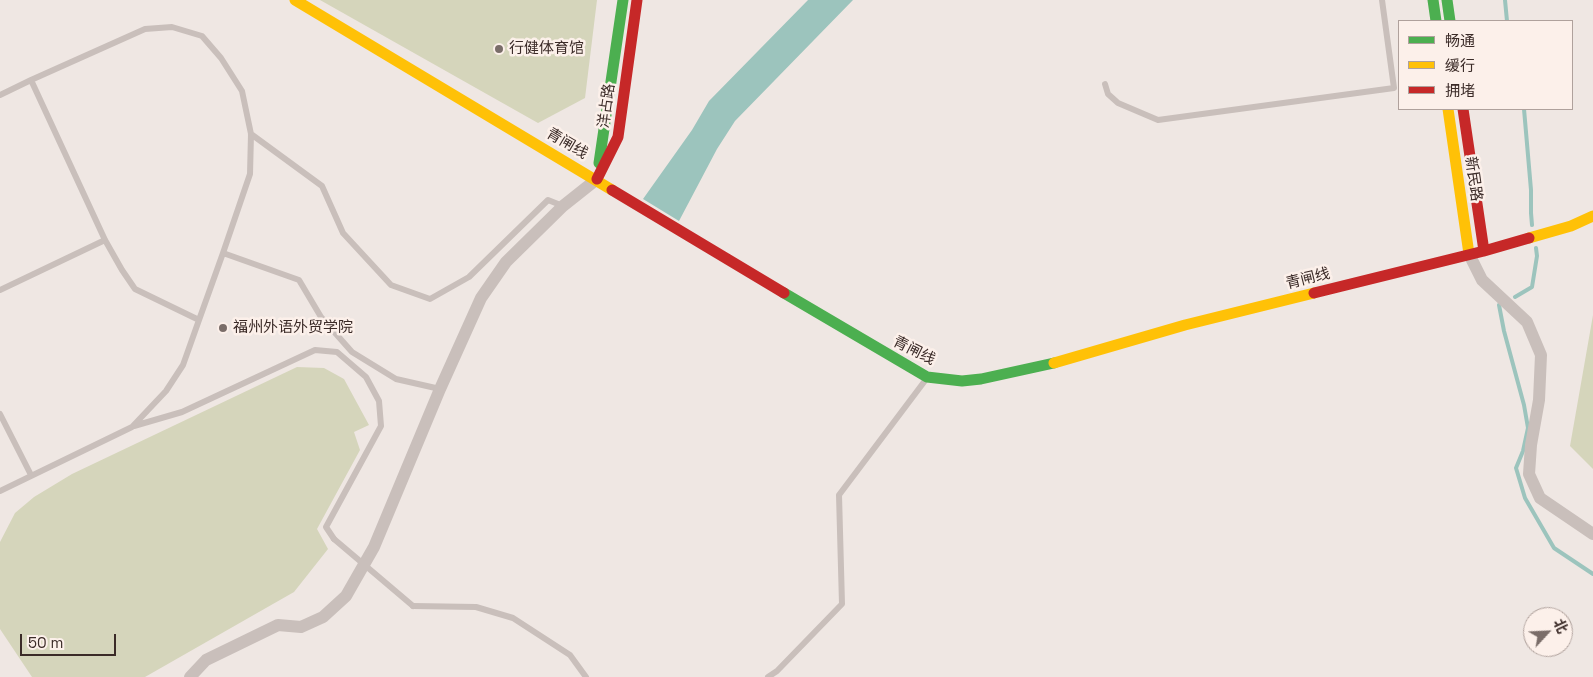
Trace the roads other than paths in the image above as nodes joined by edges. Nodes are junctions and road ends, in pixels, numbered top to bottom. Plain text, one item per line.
1 (295, 0) edge
2 (623, 0) edge
3 (637, 0) edge
4 (1382, 0) edge
5 (1433, 0) edge
6 (1447, 0) edge
7 (1436, 20) edge
8 (1450, 20) edge
9 (31, 80) junction
10 (1396, 80) edge
11 (1105, 84) dead end
12 (0, 95) edge
13 (1448, 110) edge
14 (1463, 110) edge
15 (251, 134) junction
16 (597, 179) junction
17 (563, 206) junction
18 (1593, 216) edge
19 (106, 240) junction
20 (1484, 251) junction
21 (224, 253) junction
22 (1468, 254) junction
23 (0, 290) edge
24 (199, 320) junction
25 (928, 377) junction
26 (440, 389) junction
27 (0, 414) edge
28 (132, 427) junction
29 (31, 475) junction
30 (0, 491) edge
31 (1593, 534) edge
32 (775, 674) edge
33 (190, 677) edge
34 (586, 677) edge
35 (768, 677) edge

1 - 16 main road, 青闸线
2 - 16 main road, 洋占路
3 - 16 main road, 洋占路
4 - 10 lane
5 - 7 main road
6 - 8 main road
9 - 12 lane
9 - 15 lane
9 - 19 lane
10 - 11 lane
13 - 22 main road, 新民路
14 - 20 main road, 新民路
15 - 17 lane
15 - 21 lane
16 - 17 street
16 - 25 main road, 青闸线
17 - 26 street
18 - 20 main road, 青闸线
19 - 23 lane
19 - 24 lane
20 - 22 main road, 青闸线
21 - 24 lane
21 - 26 lane
22 - 25 main road, 青闸线
22 - 31 street
24 - 28 lane
25 - 32 lane
26 - 33 street
27 - 29 lane
28 - 29 lane
28 - 34 lane, bridge
29 - 30 lane
32 - 35 lane

